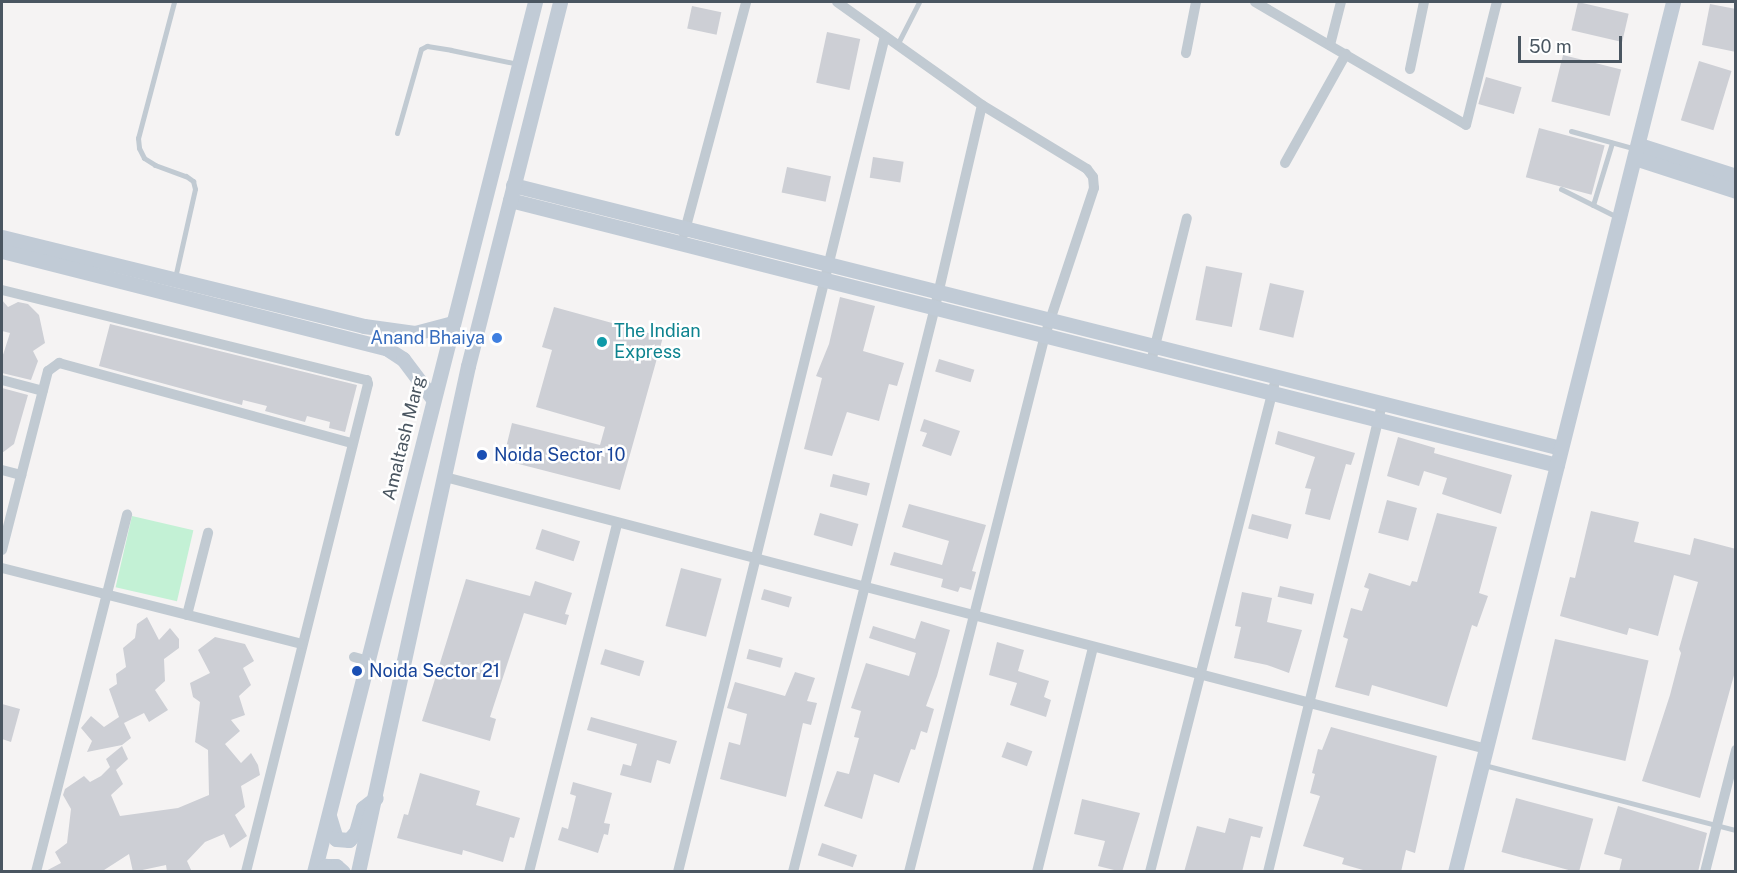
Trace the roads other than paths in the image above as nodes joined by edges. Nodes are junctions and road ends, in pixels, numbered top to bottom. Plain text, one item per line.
1 (174, 2) edge
2 (535, 2) edge
3 (560, 2) edge
4 (746, 2) edge
5 (837, 2) edge
6 (919, 2) edge
7 (1196, 2) edge
8 (1255, 2) edge
9 (1341, 2) edge
10 (1424, 2) edge
11 (1497, 2) edge
12 (1673, 2) edge
13 (1268, 5) edge
14 (885, 36) junction
15 (897, 45) junction
16 (1330, 45) junction
17 (1185, 53) dead end
18 (1346, 54) junction
19 (519, 65) junction
20 (1410, 69) dead end
21 (982, 105) junction
22 (1571, 131) dead end
23 (397, 133) dead end
24 (1612, 142) junction
25 (1637, 151) junction
26 (1285, 163) dead end
27 (1736, 176) edge
28 (1561, 189) dead end
29 (1736, 191) edge
30 (512, 192) junction
31 (1593, 205) junction
32 (1187, 218) dead end
33 (1620, 218) junction
34 (686, 228) junction
35 (2, 237) edge
36 (682, 243) junction
37 (2, 251) edge
38 (827, 264) junction
39 (823, 279) junction
40 (174, 280) junction
41 (2, 290) edge
42 (938, 292) junction
43 (934, 307) junction
44 (275, 311) junction
45 (1050, 320) junction
46 (453, 323) junction
47 (408, 332) junction
48 (1045, 335) junction
49 (1155, 346) junction
50 (399, 355) junction
51 (1150, 362) junction
52 (1277, 377) junction
53 (2, 380) edge
54 (43, 391) junction
55 (1273, 393) junction
56 (433, 399) junction
57 (1382, 403) junction
58 (1378, 420) junction
59 (352, 443) junction
60 (1561, 448) junction
61 (1557, 465) junction
62 (2, 470) edge
63 (21, 475) junction
64 (445, 477) junction
65 (127, 514) dead end
66 (617, 523) junction
67 (208, 533) dead end
68 (2, 550) edge
69 (755, 559) junction
70 (2, 568) edge
71 (865, 588) junction
72 (106, 595) junction
73 (187, 615) junction
74 (974, 616) junction
75 (303, 644) junction
76 (1093, 647) junction
77 (1200, 675) junction
78 (1309, 703) junction
79 (1486, 749) junction
80 (1736, 750) edge
81 (1482, 765) junction
82 (376, 798) junction
83 (328, 814) junction
84 (1717, 825) junction
85 (1736, 830) edge
86 (36, 872) edge
87 (246, 872) edge
88 (314, 872) edge
89 (321, 872) edge
90 (343, 872) edge
91 (358, 872) edge
92 (529, 872) edge
93 (678, 872) edge
94 (793, 872) edge
95 (909, 872) edge
96 (1037, 872) edge
97 (1150, 872) edge
98 (1268, 872) edge
99 (1455, 872) edge
100 (1705, 872) edge

1 - 40 lane
2 - 19 street, Amaltash Marg
3 - 30 street
4 - 34 street
5 - 14 street
6 - 15 lane
7 - 17 street
8 - 13 street
9 - 16 street
10 - 20 street
11 - 18 street
12 - 25 street
13 - 16 street
14 - 15 street
14 - 38 street
15 - 21 street
16 - 18 street
18 - 26 street
19 - 23 lane
19 - 46 street, Amaltash Marg
21 - 42 street
21 - 45 street
22 - 24 lane
24 - 25 lane
24 - 31 lane
25 - 27 street
25 - 29 street
25 - 33 street
28 - 31 lane
30 - 34 street
30 - 36 street
30 - 64 street
31 - 33 lane
32 - 49 street
33 - 60 street
34 - 36 street
34 - 38 street
35 - 40 street
36 - 39 street
37 - 44 street
38 - 39 street
38 - 42 street
39 - 43 street
39 - 69 street
40 - 44 street
41 - 59 street
42 - 43 street
42 - 45 street
43 - 48 street
43 - 71 street
44 - 47 street
44 - 50 street
45 - 48 street
45 - 49 street
46 - 47 street
46 - 56 street, Amaltash Marg
47 - 50 street
48 - 51 street
48 - 74 street
49 - 51 street
49 - 52 street
50 - 56 street
51 - 55 street
52 - 55 street
52 - 57 street
53 - 54 street
54 - 59 street
54 - 63 street
55 - 58 street
55 - 77 street
56 - 83 street, Amaltash Marg
57 - 58 street
57 - 60 street
58 - 61 street
58 - 78 street
59 - 75 street
60 - 61 street
61 - 79 street
62 - 63 street
63 - 68 street
64 - 66 street
64 - 82 street
65 - 72 street
66 - 69 street
66 - 92 street
67 - 73 street
69 - 71 street
69 - 93 street
70 - 72 street
71 - 74 street
71 - 94 street
72 - 73 street
72 - 86 street
73 - 75 street
74 - 76 street
74 - 95 street
75 - 87 street
76 - 77 street
76 - 96 street
77 - 78 street
77 - 97 street
78 - 79 street
78 - 98 street
79 - 81 street
80 - 84 street
81 - 84 lane
81 - 99 street
82 - 83 street
82 - 91 street
83 - 88 street, Amaltash Marg
84 - 85 lane
84 - 100 street
89 - 90 street

